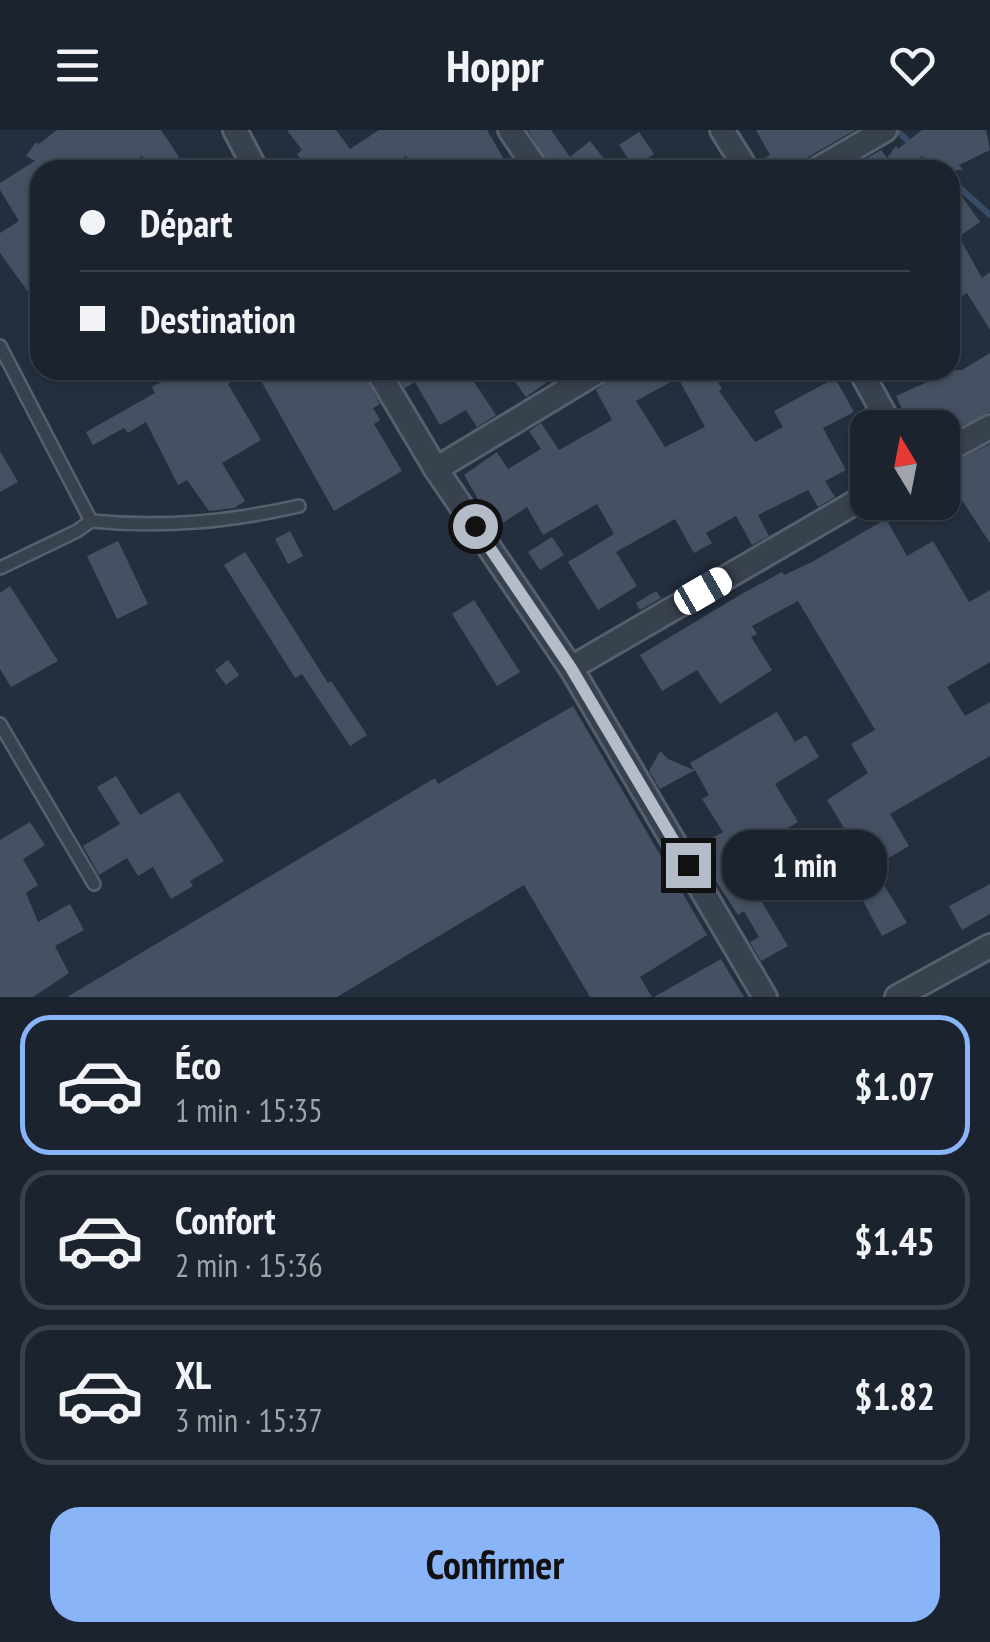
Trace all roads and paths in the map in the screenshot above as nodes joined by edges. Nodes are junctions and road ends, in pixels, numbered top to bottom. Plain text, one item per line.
1 (235, 130) edge
2 (510, 130) edge
3 (722, 130) edge
4 (884, 130) edge
5 (251, 160) edge
6 (530, 160) edge
7 (741, 160) edge
8 (833, 160) edge
9 (0, 346) edge
10 (382, 380) edge
11 (583, 380) edge
12 (866, 380) edge
13 (882, 410) edge
14 (990, 427) edge
15 (960, 443) edge
16 (436, 469) junction
17 (850, 505) edge
18 (299, 506) dead end
19 (91, 521) junction
20 (0, 568) edge
21 (571, 668) junction
22 (0, 724) edge
23 (94, 884) dead end
24 (990, 946) edge
25 (766, 997) edge
26 (897, 997) edge

1 - 5 street
2 - 6 street
3 - 7 street
4 - 8 street
9 - 19 lane
10 - 16 street
11 - 16 street
12 - 13 street
14 - 15 street
16 - 21 street
17 - 21 street
18 - 19 lane
19 - 20 lane
21 - 25 street
22 - 23 lane
24 - 26 street

